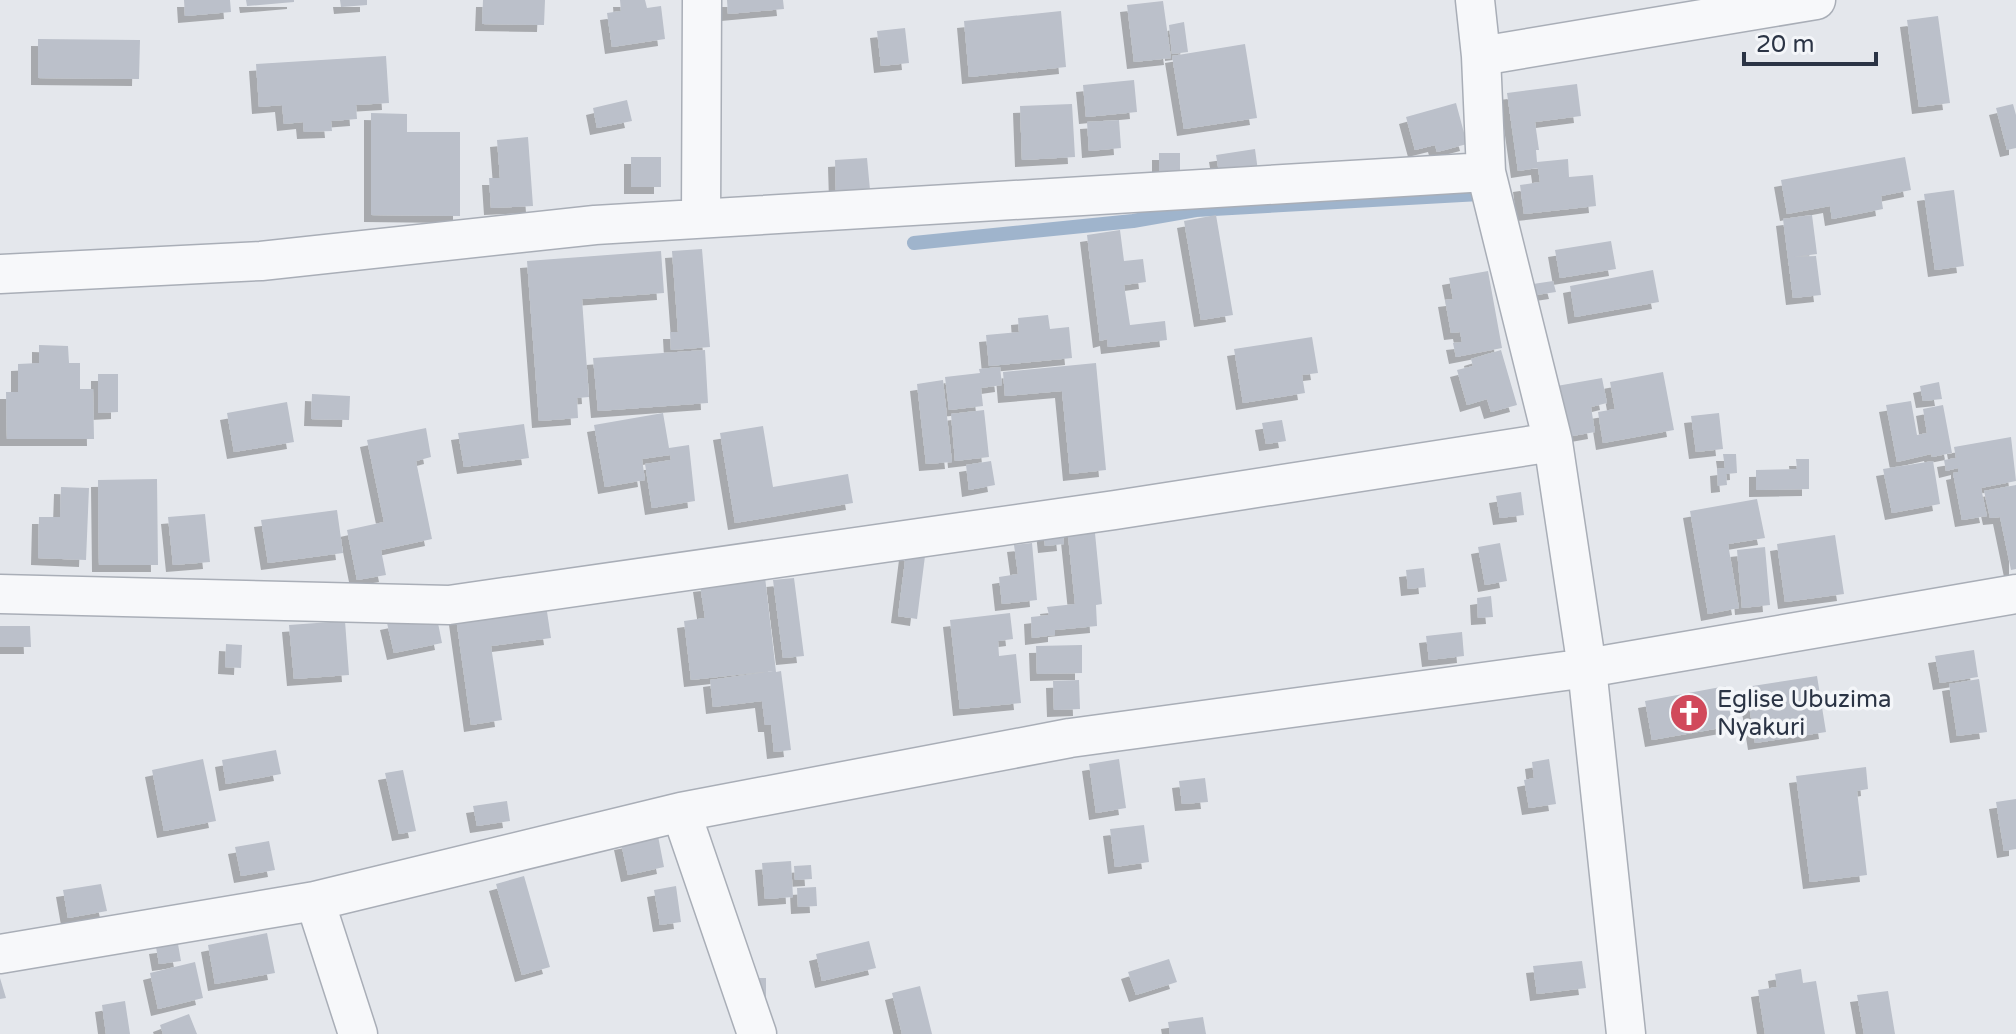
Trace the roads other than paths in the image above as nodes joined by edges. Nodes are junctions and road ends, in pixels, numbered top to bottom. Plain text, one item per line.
1 (702, 0) edge
2 (1475, 0) edge
3 (1816, 0) edge
4 (1481, 56) junction
5 (1486, 172) junction
6 (701, 217) junction
7 (0, 274) edge
8 (1553, 442) junction
9 (0, 594) edge
10 (2016, 594) edge
11 (1587, 668) junction
12 (681, 812) junction
13 (315, 901) junction
14 (0, 954) edge
15 (358, 1034) edge
16 (757, 1034) edge
17 (1626, 1034) edge

1 - 6 street
2 - 4 street
3 - 4 street
4 - 5 street
5 - 6 street
5 - 8 street
6 - 7 street
8 - 9 street
8 - 11 street
10 - 11 street
11 - 12 street
11 - 17 street
12 - 13 street
12 - 16 street
13 - 14 street
13 - 15 street

